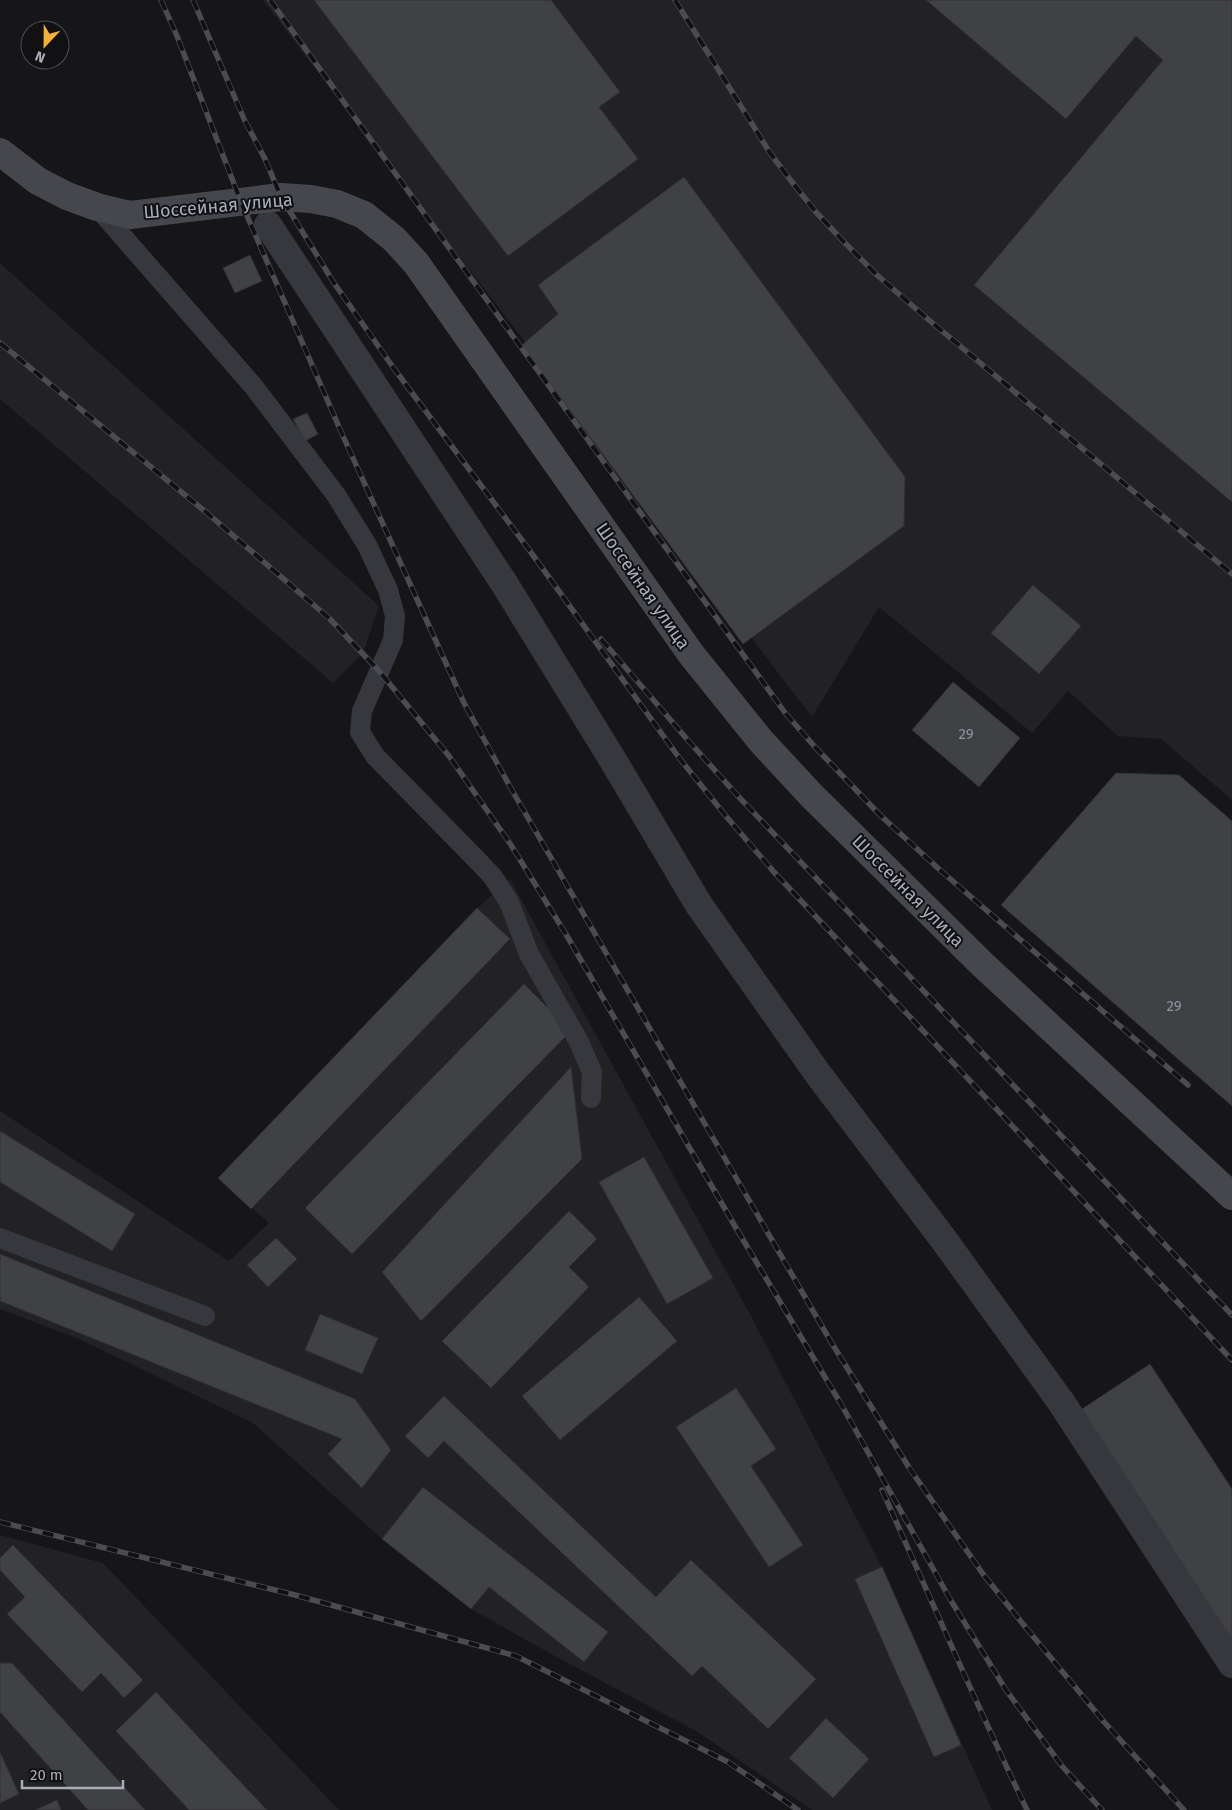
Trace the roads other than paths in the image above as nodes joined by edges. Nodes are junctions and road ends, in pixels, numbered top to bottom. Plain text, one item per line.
1 (0, 152) edge
2 (97, 207) junction
3 (268, 226) dead end
4 (591, 1098) dead end
5 (1232, 1196) edge
6 (0, 1238) edge
7 (205, 1316) dead end
8 (1232, 1664) edge

1 - 2 street, Шоссейная улица
2 - 4 lane
2 - 5 street, Шоссейная улица
3 - 8 street
6 - 7 lane

